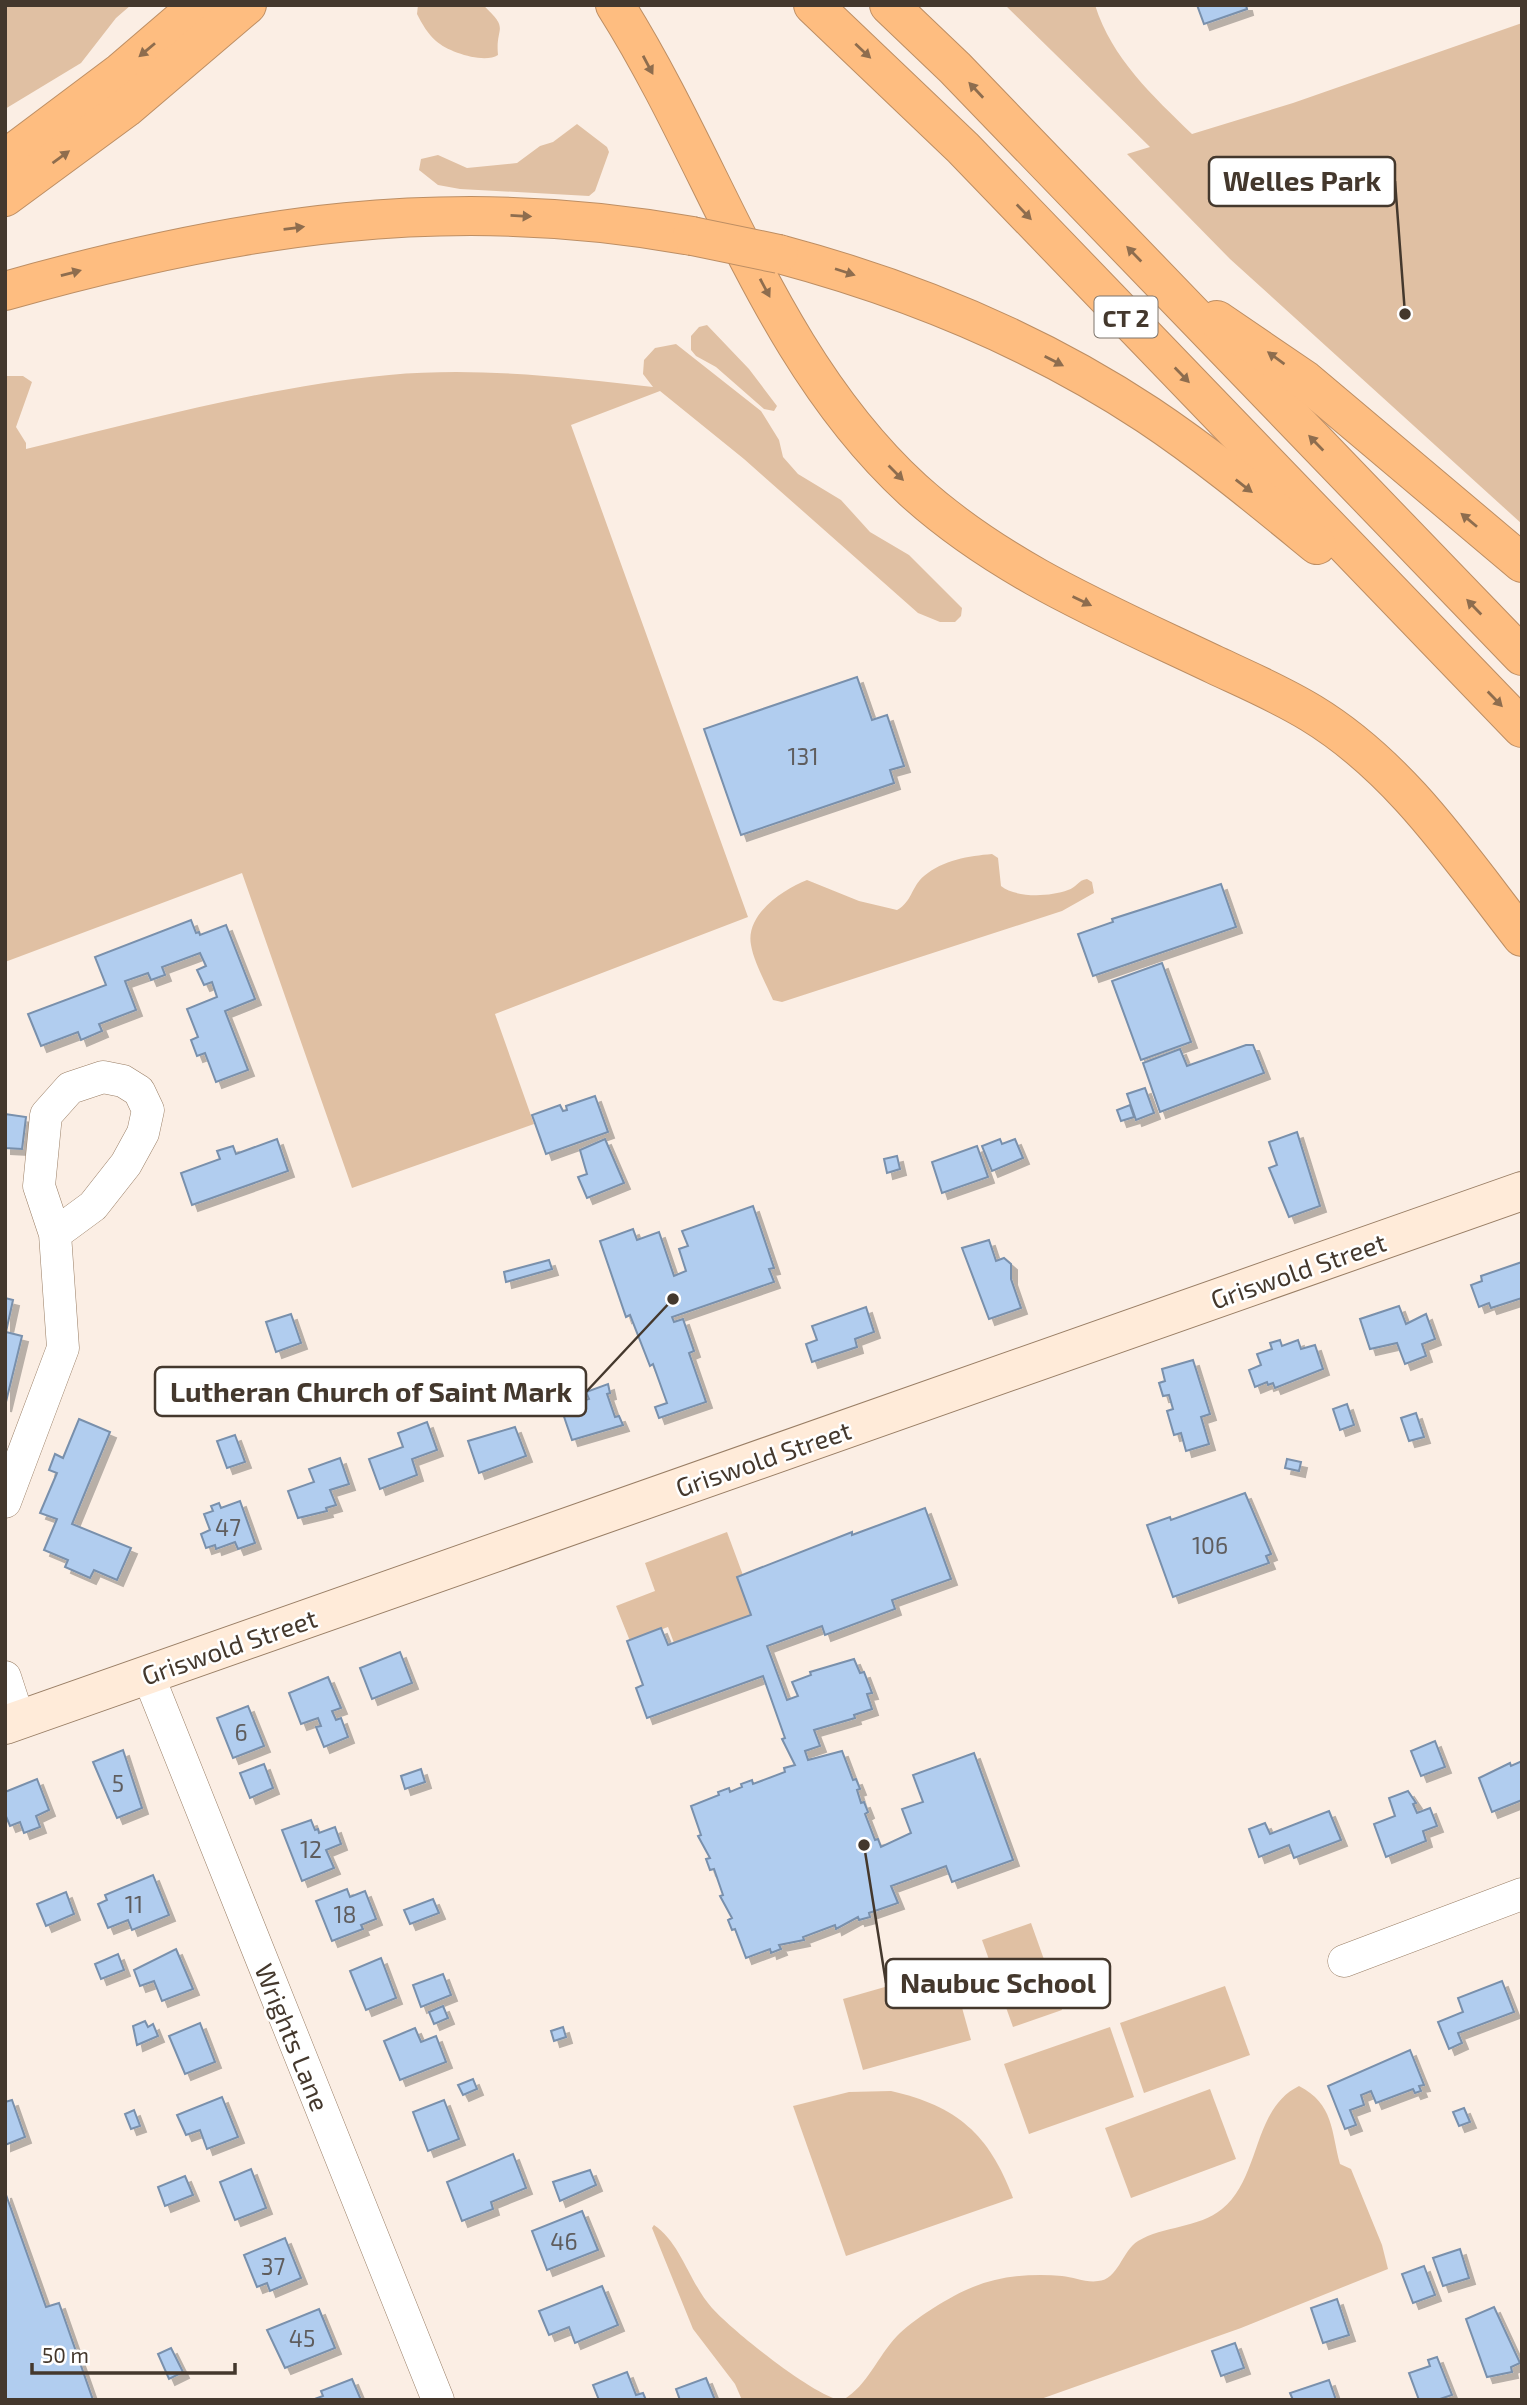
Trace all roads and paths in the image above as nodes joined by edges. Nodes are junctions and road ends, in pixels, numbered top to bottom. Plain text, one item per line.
1 (199, 5) edge
2 (247, 5) edge
3 (615, 5) edge
4 (813, 5) edge
5 (889, 5) edge
6 (5, 159) edge
7 (5, 197) edge
8 (5, 291) edge
9 (1181, 303) junction
10 (1522, 563) edge
11 (1433, 636) junction
12 (1522, 656) edge
13 (1522, 728) edge
14 (1522, 937) edge
15 (1522, 1191) edge
16 (55, 1234) junction
17 (5, 1502) edge
18 (148, 1675) junction
19 (5, 1677) edge
20 (12, 1722) edge
21 (1522, 1894) edge
22 (1344, 1961) dead end
23 (438, 2400) edge

1 -> 6 highway
7 -> 2 highway
3 -> 14 highway
4 -> 11 highway, CT 2
9 -> 5 highway, CT 2
8 -> 11 highway, bridge
10 -> 9 highway
12 -> 9 highway, CT 2
11 -> 13 highway, CT 2
15 - 18 main road, Griswold Street
16 - 16 street
16 - 17 street
18 - 20 main road, Griswold Street
18 - 23 street, Wrights Lane
19 - 20 street
21 - 22 street

